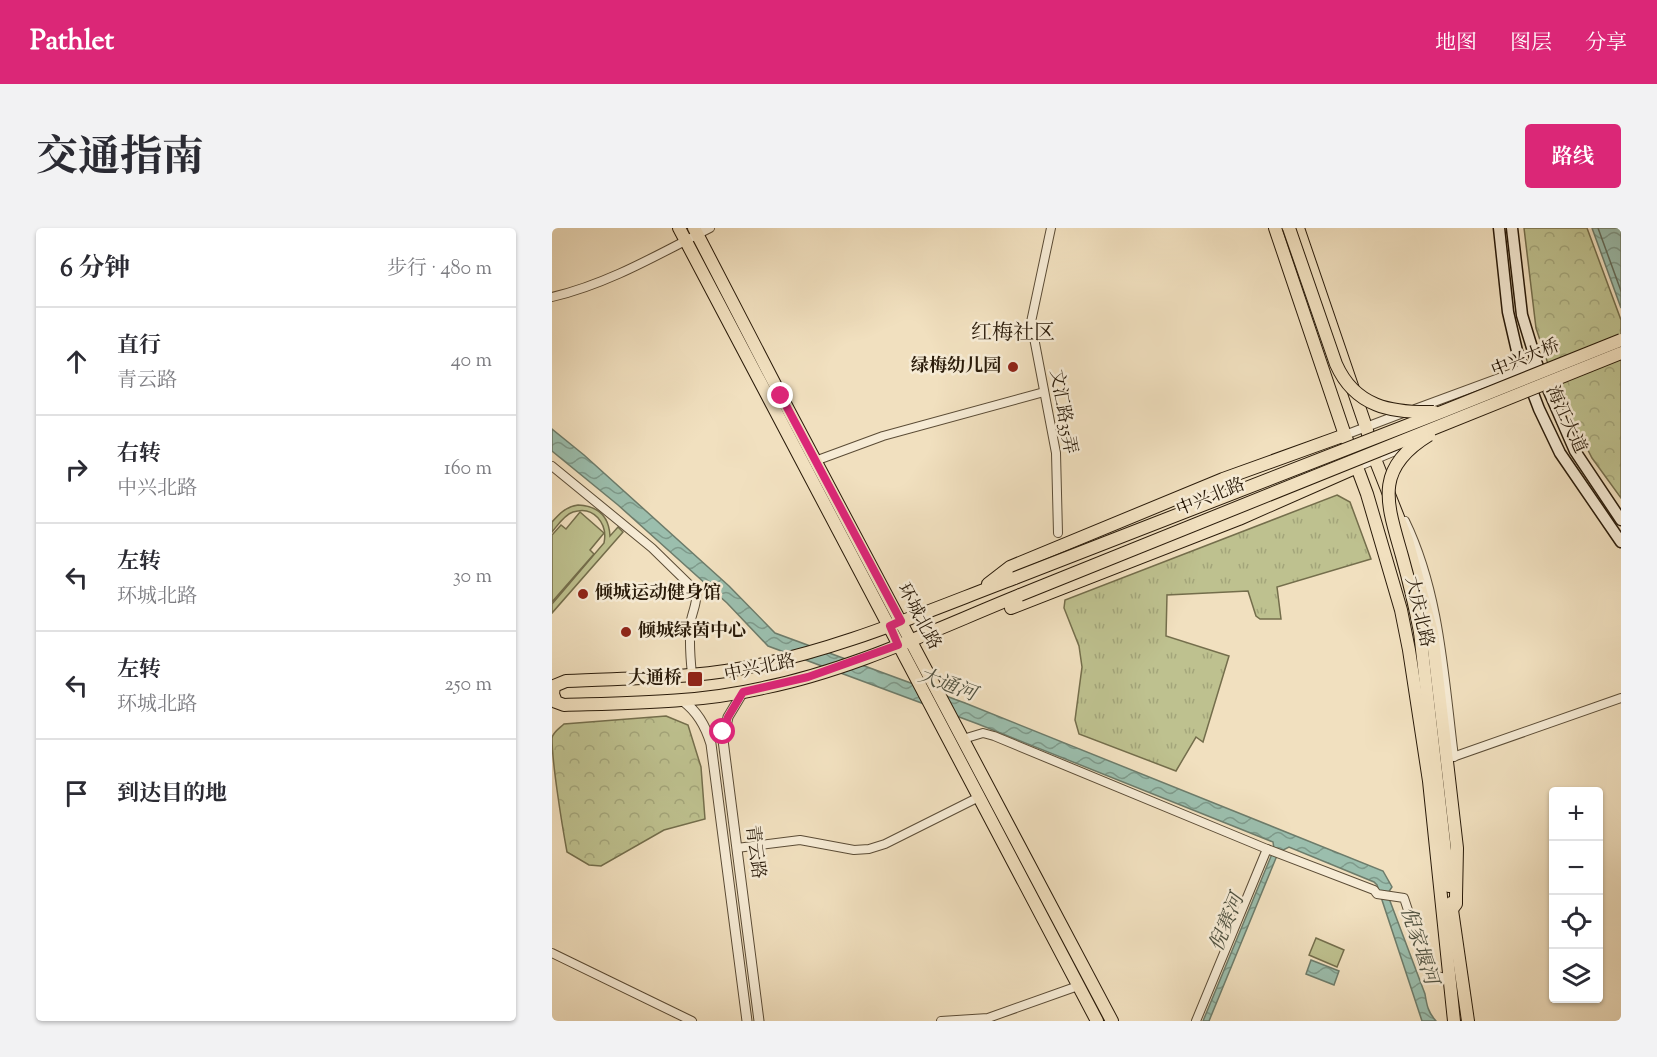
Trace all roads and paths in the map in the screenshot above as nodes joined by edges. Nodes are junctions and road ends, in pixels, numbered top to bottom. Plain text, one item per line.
1 (679, 228) edge
2 (710, 228) edge
3 (1051, 228) edge
4 (1275, 228) edge
5 (1289, 228) edge
6 (1298, 228) edge
7 (1499, 228) edge
8 (1512, 228) edge
9 (696, 231) edge
10 (686, 240) junction
11 (552, 297) edge
12 (1621, 340) edge
13 (1621, 353) edge
14 (1537, 364) junction
15 (1525, 369) junction
16 (1547, 387) junction
17 (1044, 392) junction
18 (1533, 393) junction
19 (1446, 416) junction
20 (1366, 427) junction
21 (1345, 435) junction
22 (1375, 459) junction
23 (815, 461) junction
24 (552, 466) edge
25 (1357, 467) junction
26 (1621, 519) edge
27 (1058, 533) dead end
28 (1621, 542) edge
29 (975, 593) junction
30 (895, 624) junction
31 (946, 626) junction
32 (904, 643) junction
33 (692, 674) junction
34 (743, 692) junction
35 (1621, 698) edge
36 (683, 701) junction
37 (963, 739) junction
38 (1441, 762) junction
39 (979, 797) junction
40 (737, 848) junction
41 (1267, 849) junction
42 (552, 953) edge
43 (1449, 979) junction
44 (1078, 986) junction
45 (692, 1021) edge
46 (747, 1021) edge
47 (759, 1021) edge
48 (940, 1021) edge
49 (1097, 1021) edge
50 (1112, 1021) edge
51 (1196, 1021) edge
52 (1454, 1021) edge
53 (1468, 1021) edge

1 - 10 main road, 环城北路
2 - 9 street
3 - 17 street, 文汇路35弄
4 - 21 main road, 大庆北路
5 - 19 main road, bridge
6 - 20 main road, 大庆北路
7 - 15 main road, 海江大道
8 - 14 main road, 海江大道
9 - 10 street
9 - 23 main road, 环城北路
10 - 11 street
10 - 30 main road, 环城北路
12 - 19 main road, 中兴大桥, bridge
13 - 19 main road, 中兴大桥, bridge
14 - 15 street
14 - 16 main road, 海江大道
15 - 18 main road, 海江大道
15 - 20 street
16 - 18 street
16 - 26 main road, 海江大道
17 - 23 street
17 - 27 street, 文汇路35弄
18 - 22 street
18 - 28 main road, 海江大道
19 - 29 main road, 中兴北路, bridge
19 - 31 main road, 中兴北路, bridge
19 - 38 main road, bridge
20 - 21 street
20 - 22 main road, 大庆北路
21 - 25 main road, 大庆北路
21 - 29 main road
22 - 25 street
22 - 38 main road, 大庆北路
23 - 30 main road, 环城北路
24 - 33 street
25 - 31 main road
25 - 38 main road, 大庆北路
29 - 30 main road, 中兴北路
30 - 32 main road, 环城北路
30 - 33 main road, 中兴北路
31 - 32 main road, 中兴北路
32 - 34 main road, 中兴北路
32 - 37 main road, 环城北路
32 - 39 main road, 环城北路
33 - 36 main road, 中兴北路
34 - 36 main road, 中兴北路
34 - 40 street, 青云路
35 - 38 street
36 - 46 street, 青云路
37 - 41 street
37 - 50 main road, 环城北路
38 - 43 main road, 大庆北路
38 - 53 main road, 大庆北路
39 - 40 street
39 - 44 main road, 环城北路
40 - 47 street, 青云路
41 - 43 street
41 - 51 street
42 - 45 street
43 - 52 main road, 大庆北路
44 - 48 street
44 - 49 main road, 环城北路

